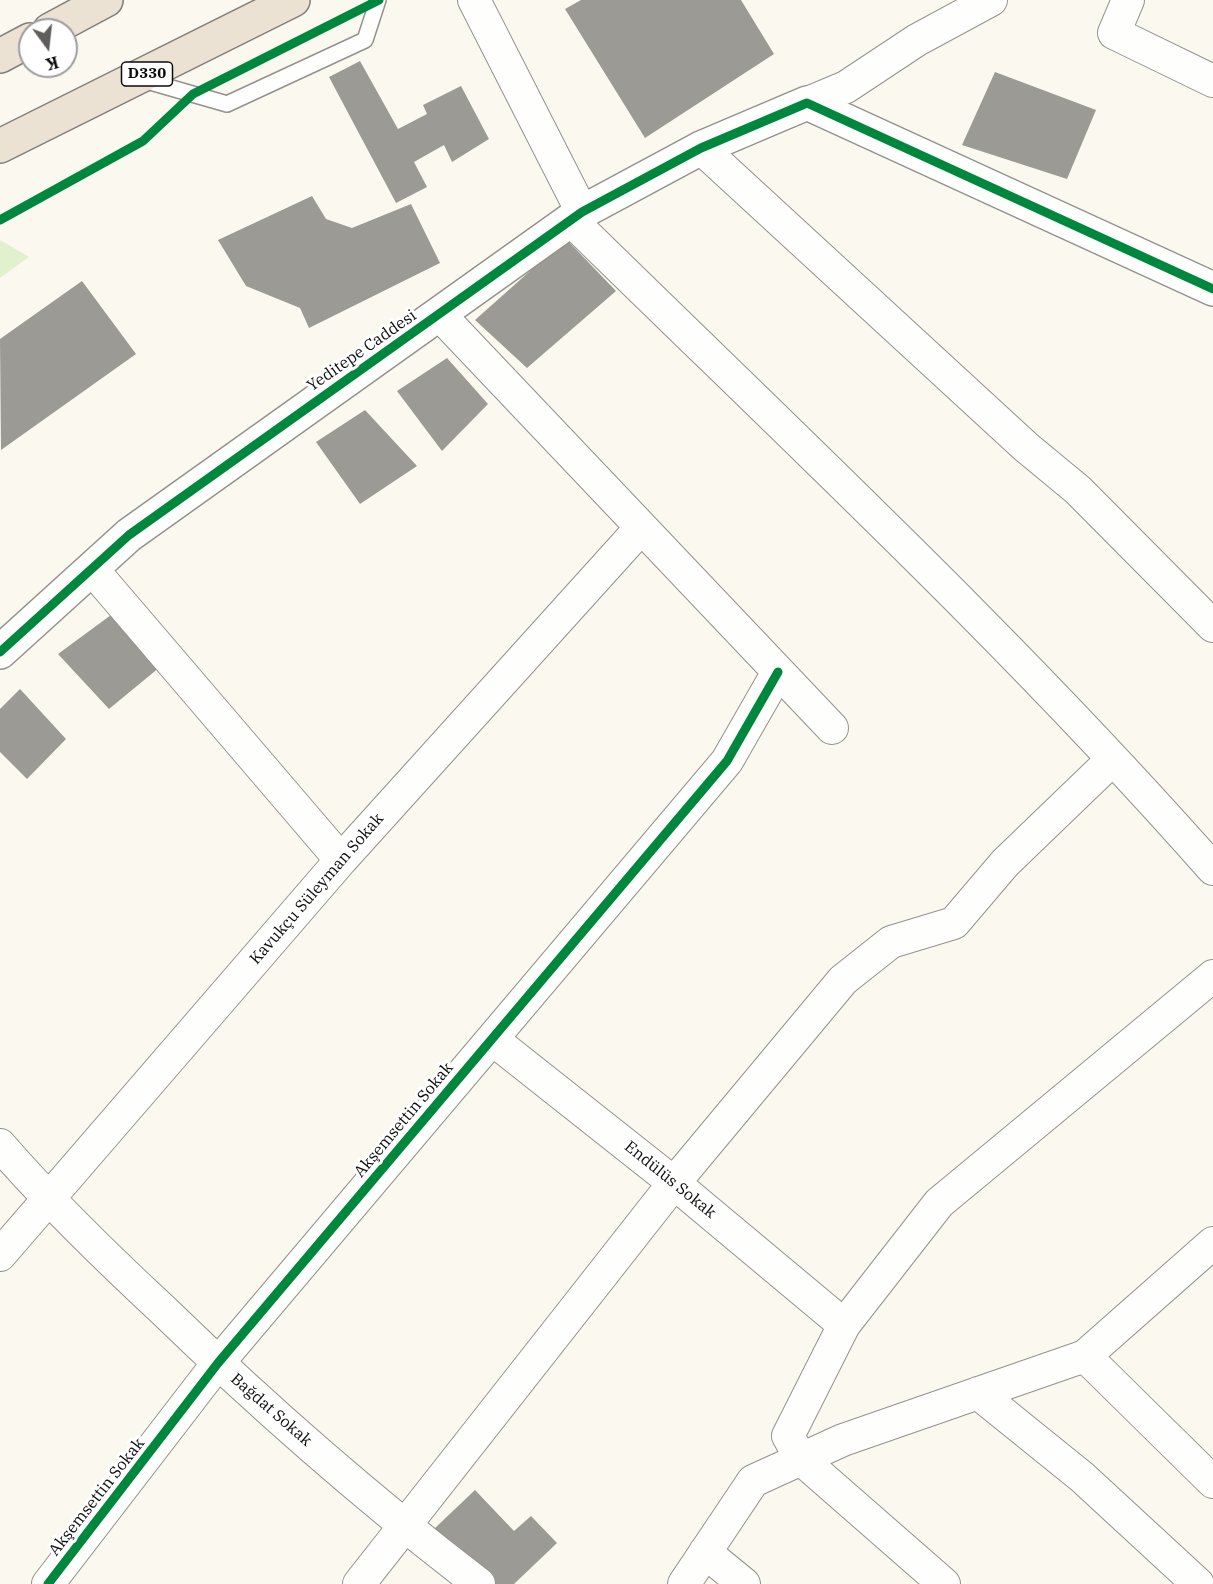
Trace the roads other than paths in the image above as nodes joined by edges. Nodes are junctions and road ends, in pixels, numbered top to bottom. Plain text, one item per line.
1 (106, 0) edge
2 (293, 0) edge
3 (378, 0) edge
4 (474, 0) edge
5 (991, 0) edge
6 (1126, 0) edge
7 (72, 18) edge
8 (18, 46) edge
9 (0, 56) edge
10 (137, 78) junction
11 (1213, 81) edge
12 (807, 103) junction
13 (738, 133) joint
14 (0, 146) edge
15 (701, 148) junction
16 (577, 216) junction
17 (1213, 289) edge
18 (439, 314) junction
19 (640, 529) junction
20 (92, 569) junction
21 (1213, 626) edge
22 (0, 652) edge
23 (778, 672) junction
24 (832, 728) dead end
25 (1113, 759) junction
26 (340, 860) junction
27 (1213, 869) edge
28 (1213, 976) edge
29 (492, 1039) junction
30 (0, 1145) edge
31 (674, 1183) junction
32 (49, 1201) junction
33 (1213, 1243) edge
34 (0, 1255) edge
35 (844, 1325) junction
36 (1084, 1356) junction
37 (218, 1363) junction
38 (978, 1393) junction
39 (801, 1460) junction
40 (1213, 1482) edge
41 (405, 1527) junction
42 (705, 1552) junction
43 (48, 1584) edge
44 (359, 1584) edge
45 (479, 1584) edge
46 (684, 1584) edge
47 (744, 1584) edge
48 (944, 1584) edge
49 (1198, 1584) edge

1 - 7 highway
2 - 10 highway, D330
3 - 10 lane
4 - 16 street
5 - 12 street
6 - 11 street
8 - 9 highway
10 - 14 highway, D330
12 - 13 street
12 - 17 street
13 - 15 street, Yeditepe Caddesi
15 - 16 street, Yeditepe Caddesi
15 - 21 street
16 - 18 street, Yeditepe Caddesi
16 - 25 street
18 - 19 street
18 - 20 street, Yeditepe Caddesi
19 - 23 street
19 - 26 street, Kavukçu Süleyman Sokak
20 - 22 street, Yeditepe Caddesi
20 - 26 street
23 - 24 street
23 - 29 street, Akşemsettin Sokak
25 - 27 street
25 - 31 street
26 - 32 street, Kavukçu Süleyman Sokak
28 - 35 street
29 - 31 street, Endülüs Sokak
29 - 37 street, Akşemsettin Sokak
30 - 32 street, Bağdat Sokak
31 - 35 street, Endülüs Sokak
31 - 41 street
32 - 34 street, Kavukçu Süleyman Sokak
32 - 37 street, Bağdat Sokak
33 - 36 street
35 - 39 street
36 - 38 street
36 - 40 street
37 - 41 street, Bağdat Sokak
37 - 43 street, Akşemsettin Sokak
38 - 39 street
38 - 49 street
39 - 42 street
39 - 48 street
41 - 44 street
41 - 45 street, Bağdat Sokak
42 - 46 street
42 - 47 street

